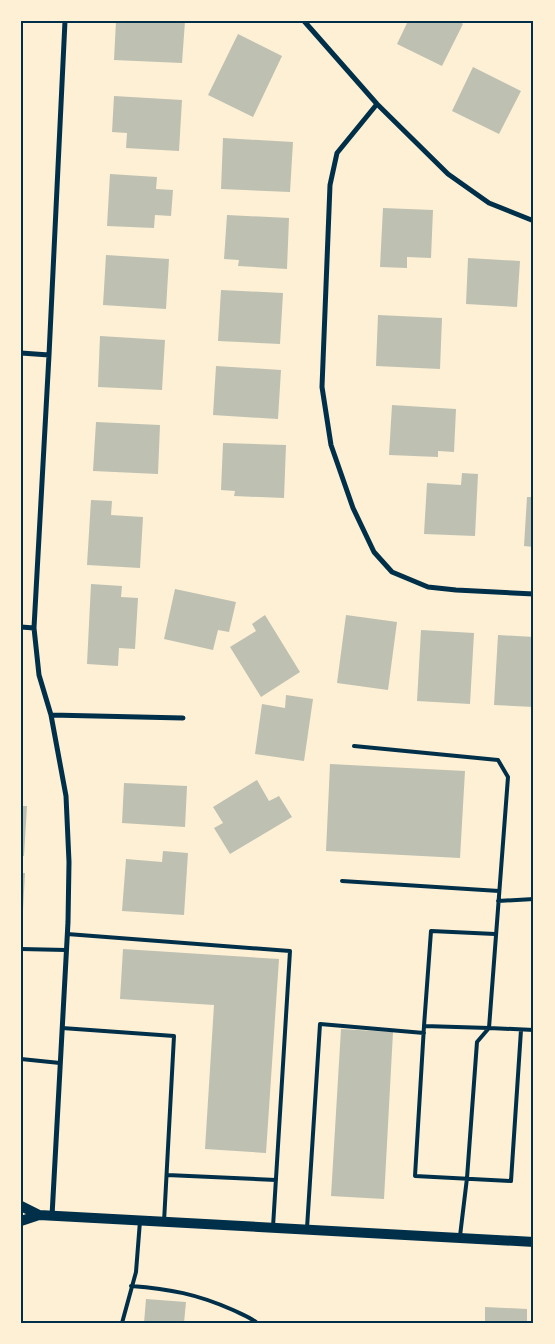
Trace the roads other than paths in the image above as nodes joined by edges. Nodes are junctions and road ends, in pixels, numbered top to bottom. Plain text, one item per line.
1 (65, 21) edge
2 (304, 21) edge
3 (377, 104) junction
4 (534, 221) edge
5 (21, 353) edge
6 (50, 355) junction
7 (534, 594) edge
8 (21, 627) edge
9 (34, 628) junction
10 (51, 715) junction
11 (183, 718) dead end
12 (354, 746) dead end
13 (342, 881) dead end
14 (499, 891) junction
15 (534, 899) edge
16 (498, 901) junction
17 (67, 934) junction
18 (495, 934) junction
19 (21, 949) edge
20 (66, 950) junction
21 (424, 1026) junction
22 (62, 1028) junction
23 (489, 1028) junction
24 (521, 1030) junction
25 (534, 1030) edge
26 (424, 1033) junction
27 (21, 1059) edge
28 (60, 1063) junction
29 (167, 1175) junction
30 (467, 1178) junction
31 (276, 1180) junction
32 (21, 1206) edge
33 (38, 1216) junction
34 (52, 1216) junction
35 (21, 1221) edge
36 (140, 1221) junction
37 (164, 1222) junction
38 (273, 1228) junction
39 (307, 1230) junction
40 (460, 1238) junction
41 (534, 1242) edge
42 (131, 1286) junction
43 (122, 1323) edge
44 (256, 1323) edge

1 - 6 street
2 - 3 street
3 - 4 street
3 - 7 street
5 - 6 street
6 - 9 street
8 - 9 street
9 - 10 street
10 - 11 street
10 - 17 street
12 - 14 lane
13 - 14 lane
14 - 16 lane
15 - 16 lane
16 - 18 lane
17 - 20 street
17 - 31 lane
18 - 21 lane
18 - 23 lane
19 - 20 lane
20 - 22 street
21 - 23 lane
21 - 26 lane
22 - 28 street
22 - 29 lane
23 - 24 lane
23 - 30 lane
24 - 25 lane
24 - 30 lane
26 - 30 lane
26 - 39 lane
27 - 28 lane
28 - 34 street
29 - 31 lane
29 - 37 lane
30 - 40 lane
31 - 38 lane
32 - 33 main road
33 - 34 main road
33 - 35 main road
34 - 36 main road
36 - 37 main road
36 - 42 lane
37 - 38 main road
38 - 39 main road
39 - 40 main road
40 - 41 main road
42 - 43 lane
42 - 44 lane

